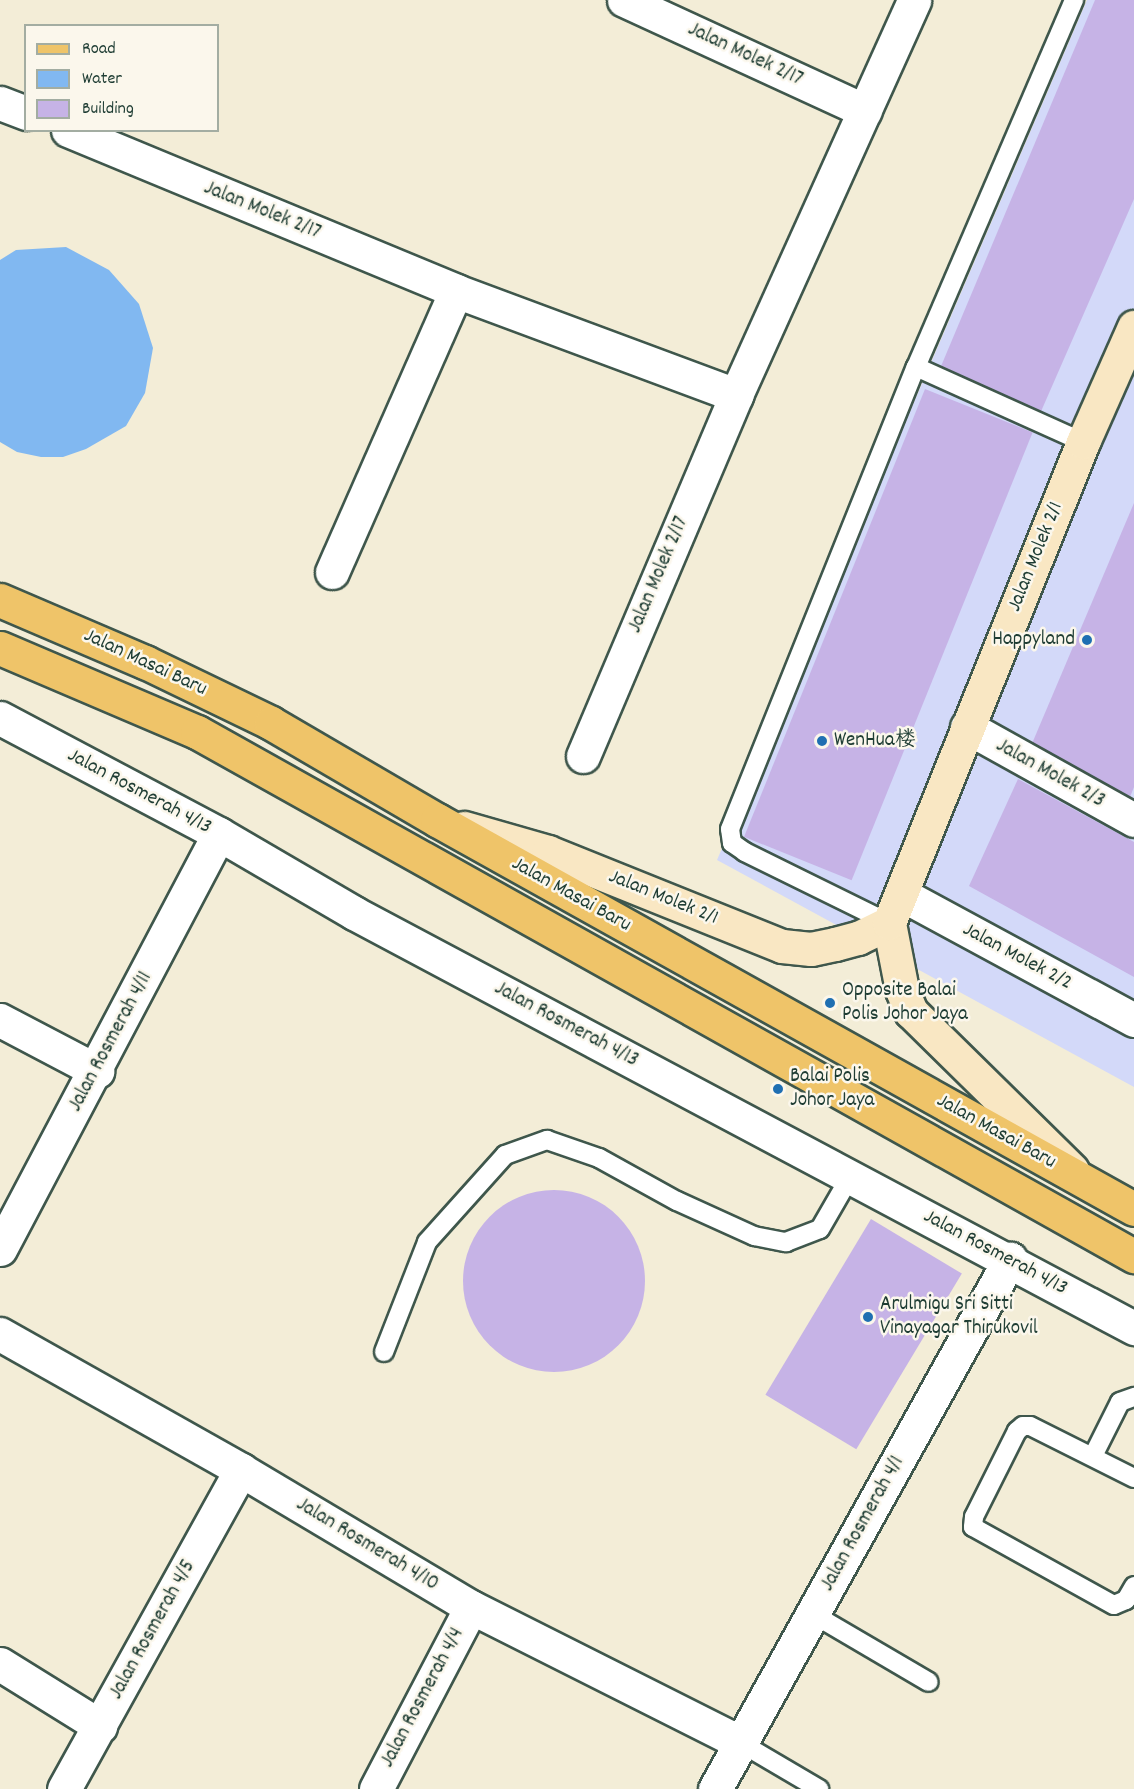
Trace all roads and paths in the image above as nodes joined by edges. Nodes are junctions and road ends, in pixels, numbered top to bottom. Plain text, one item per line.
1 (624, 0) edge
2 (914, 0) edge
3 (1074, 0) edge
4 (0, 103) edge
5 (866, 111) junction
6 (24, 112) edge
7 (73, 132) edge
8 (456, 291) junction
9 (1132, 339) edge
10 (916, 367) junction
11 (736, 395) junction
12 (1083, 442) junction
13 (332, 572) dead end
14 (0, 600) edge
15 (0, 648) edge
16 (0, 718) edge
17 (967, 727) junction
18 (583, 756) dead end
19 (437, 820) junction
20 (1134, 820) edge
21 (219, 834) junction
22 (895, 908) junction
23 (0, 1020) edge
24 (1134, 1020) edge
25 (97, 1071) junction
26 (850, 1177) junction
27 (1083, 1181) junction
28 (1134, 1209) edge
29 (0, 1249) edge
30 (1134, 1256) edge
31 (1010, 1259) junction
32 (1134, 1328) edge
33 (0, 1334) edge
34 (384, 1352) dead end
35 (1134, 1397) edge
36 (1093, 1456) junction
37 (241, 1470) junction
38 (1134, 1478) edge
39 (1134, 1586) edge
40 (471, 1607) junction
41 (813, 1614) junction
42 (0, 1664) edge
43 (930, 1682) dead end
44 (100, 1726) junction
45 (741, 1743) junction
46 (64, 1789) edge
47 (376, 1789) edge
48 (715, 1789) edge
49 (819, 1789) edge

1 - 5 street, Jalan Molek 2/17
2 - 5 street, Jalan Molek 2/17
3 - 10 lane
4 - 6 street
5 - 11 street, Jalan Molek 2/17
7 - 8 street, Jalan Molek 2/17
8 - 11 street, Jalan Molek 2/17
8 - 13 street
9 - 12 street, Jalan Molek 2/1
10 - 12 lane
10 - 22 lane
11 - 18 street, Jalan Molek 2/17
12 - 17 street, Jalan Molek 2/1
14 - 19 main road, Jalan Masai Baru
15 - 30 main road, Jalan Masai Baru
16 - 21 street, Jalan Rosmerah 4/13
17 - 20 street, Jalan Molek 2/3
17 - 22 street, Jalan Molek 2/1
19 - 22 street, Jalan Molek 2/1
19 - 27 main road, Jalan Masai Baru
21 - 25 street, Jalan Rosmerah 4/11
21 - 26 street, Jalan Rosmerah 4/13
22 - 24 street, Jalan Molek 2/2
22 - 27 street
23 - 25 street
25 - 29 street, Jalan Rosmerah 4/11
26 - 31 street, Jalan Rosmerah 4/13
26 - 34 lane
27 - 28 main road, Jalan Masai Baru
31 - 32 street, Jalan Rosmerah 4/13
31 - 41 street, Jalan Rosmerah 4/1
33 - 37 street, Jalan Rosmerah 4/10
35 - 36 lane
36 - 38 lane
36 - 39 lane
37 - 40 street, Jalan Rosmerah 4/10
37 - 44 street, Jalan Rosmerah 4/5
40 - 45 street, Jalan Rosmerah 4/10
40 - 47 street, Jalan Rosmerah 4/4
41 - 43 lane
41 - 45 street, Jalan Rosmerah 4/1
42 - 44 street
44 - 46 street, Jalan Rosmerah 4/5
45 - 48 street, Jalan Rosmerah 4/1
45 - 49 lane

